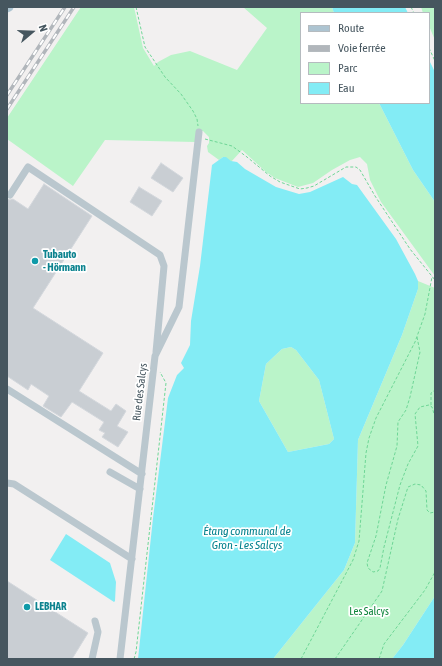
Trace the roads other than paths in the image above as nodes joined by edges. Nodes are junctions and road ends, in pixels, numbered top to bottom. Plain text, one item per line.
1 (199, 132) road end
2 (10, 194) dead end
3 (155, 359) junction
4 (7, 389) edge
5 (110, 472) dead end
6 (142, 474) junction
7 (7, 482) edge
8 (140, 489) junction
9 (132, 559) junction
10 (95, 621) dead end
11 (92, 659) edge
12 (120, 659) edge

1 - 3 street, Rue des Salcys
2 - 3 street
3 - 6 street, Rue des Salcys
4 - 6 street
5 - 8 street
6 - 8 street, Rue des Salcys
7 - 9 street
8 - 9 street, Rue des Salcys
9 - 12 street, Rue des Salcys
10 - 11 street

